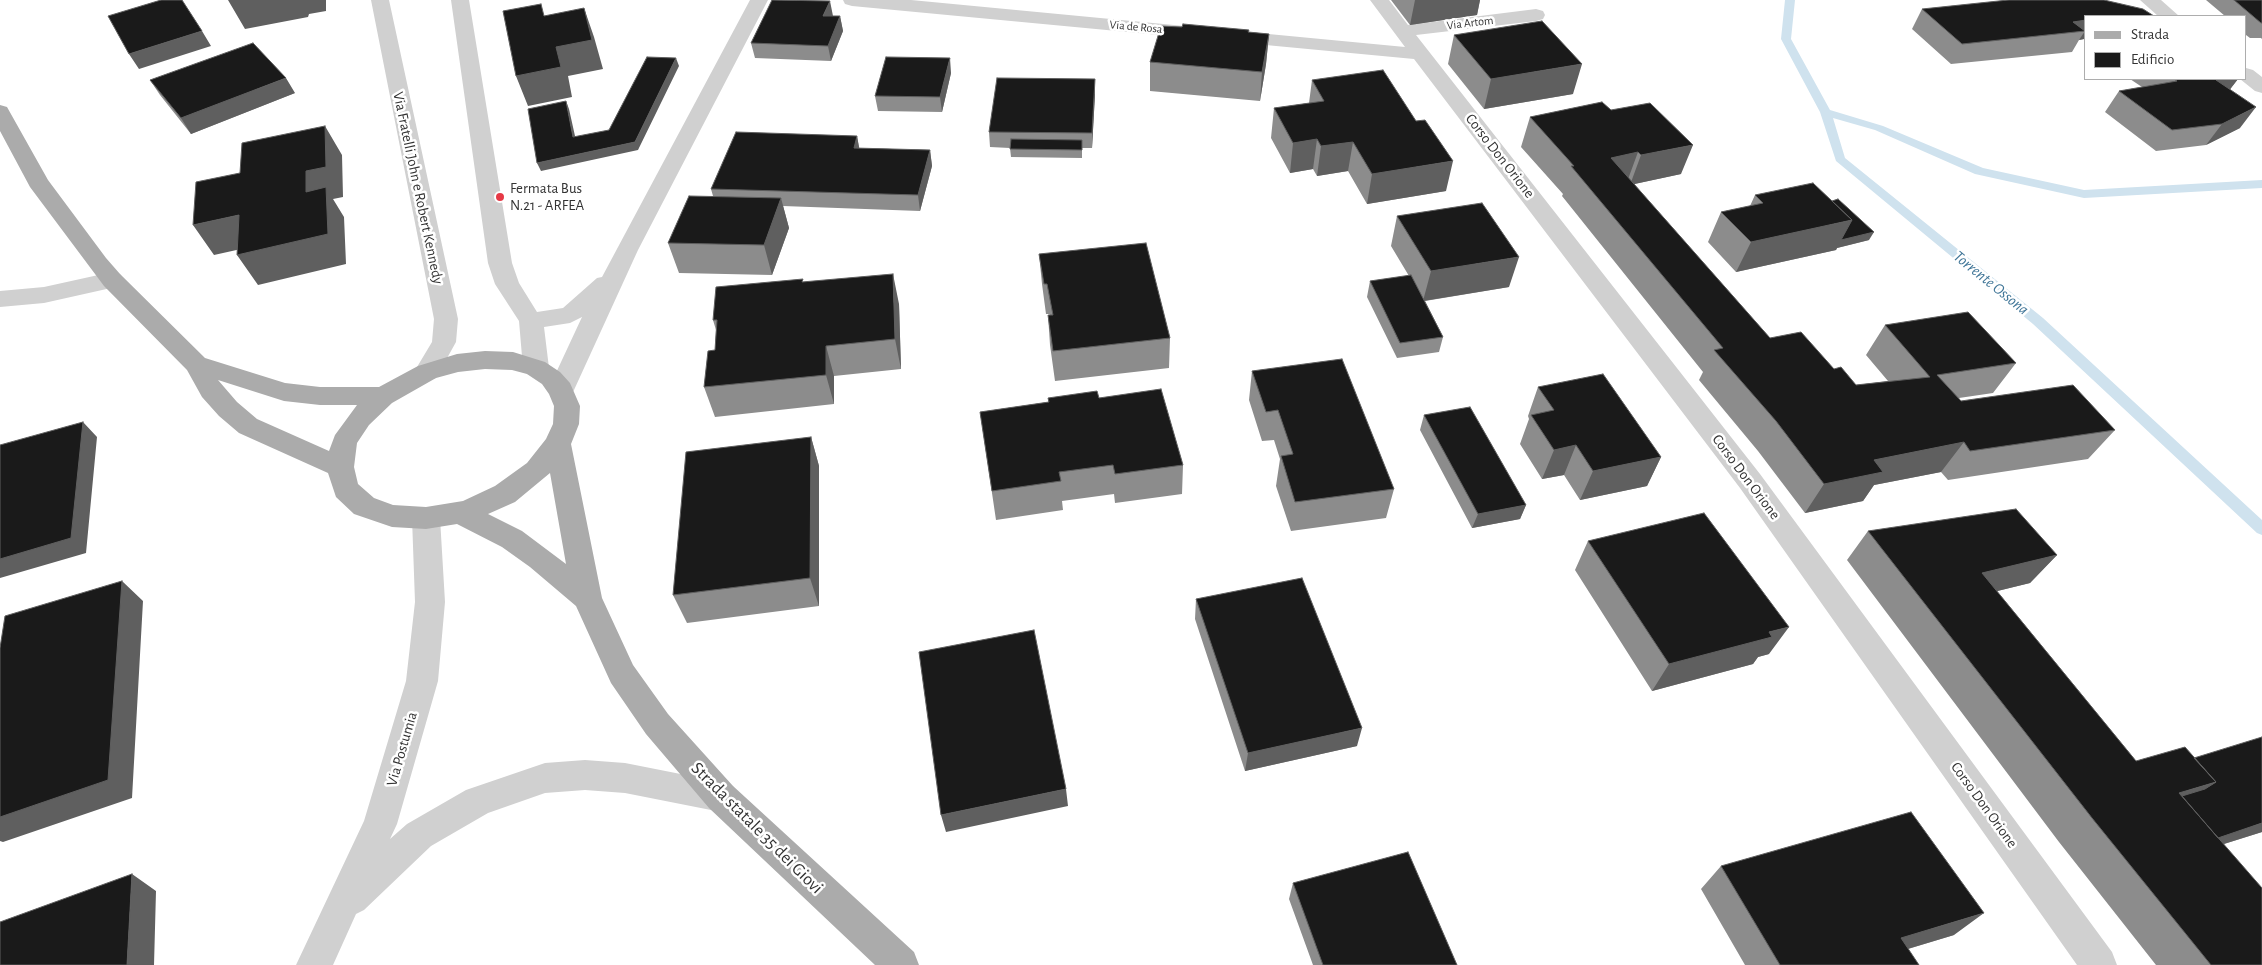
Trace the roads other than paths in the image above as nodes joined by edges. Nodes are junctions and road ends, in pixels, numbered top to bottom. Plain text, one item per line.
1 (380, 0) edge
2 (460, 0) edge
3 (759, 0) edge
4 (852, 0) edge
5 (1379, 0) edge
6 (2149, 0) edge
7 (1536, 15) dead end
8 (2169, 15) edge
9 (1403, 31) junction
10 (1420, 54) junction
11 (2247, 75) edge
12 (2262, 87) edge
13 (0, 111) edge
14 (614, 276) junction
15 (112, 280) junction
16 (0, 299) edge
17 (530, 321) junction
18 (196, 364) junction
19 (536, 368) junction
20 (427, 372) junction
21 (561, 390) junction
22 (383, 396) junction
23 (558, 444) junction
24 (340, 467) junction
25 (460, 512) junction
26 (426, 518) junction
27 (587, 598) junction
28 (721, 798) junction
29 (342, 907) junction
30 (314, 965) edge
31 (901, 965) edge
32 (2099, 965) edge

1 - 20 street, Via Fratelli John e Robert Kennedy
2 - 17 street
3 - 14 street
4 - 10 street, Via de Rosa
5 - 9 street, Corso Don Orione
6 - 8 street
7 - 9 street, Via Artom
9 - 10 street, Corso Don Orione
10 - 32 street, Corso Don Orione
11 - 12 street
13 - 15 main road
14 - 17 street
14 - 21 street
15 - 16 street
15 - 18 main road
17 - 19 street
18 - 22 main road
18 - 24 main road
19 - 20 main road
19 - 21 main road
20 - 22 main road
21 - 23 main road
22 - 24 main road
23 - 25 main road
23 - 27 main road, Strada statale 35 dei Giovi
24 - 26 main road
25 - 26 main road
25 - 27 main road, Strada statale 35 dei Giovi
26 - 29 street, Via Postumia
27 - 28 main road, Strada statale 35 dei Giovi
28 - 29 street
28 - 31 main road, Strada statale 35 dei Giovi
29 - 30 street, Via Postumia

